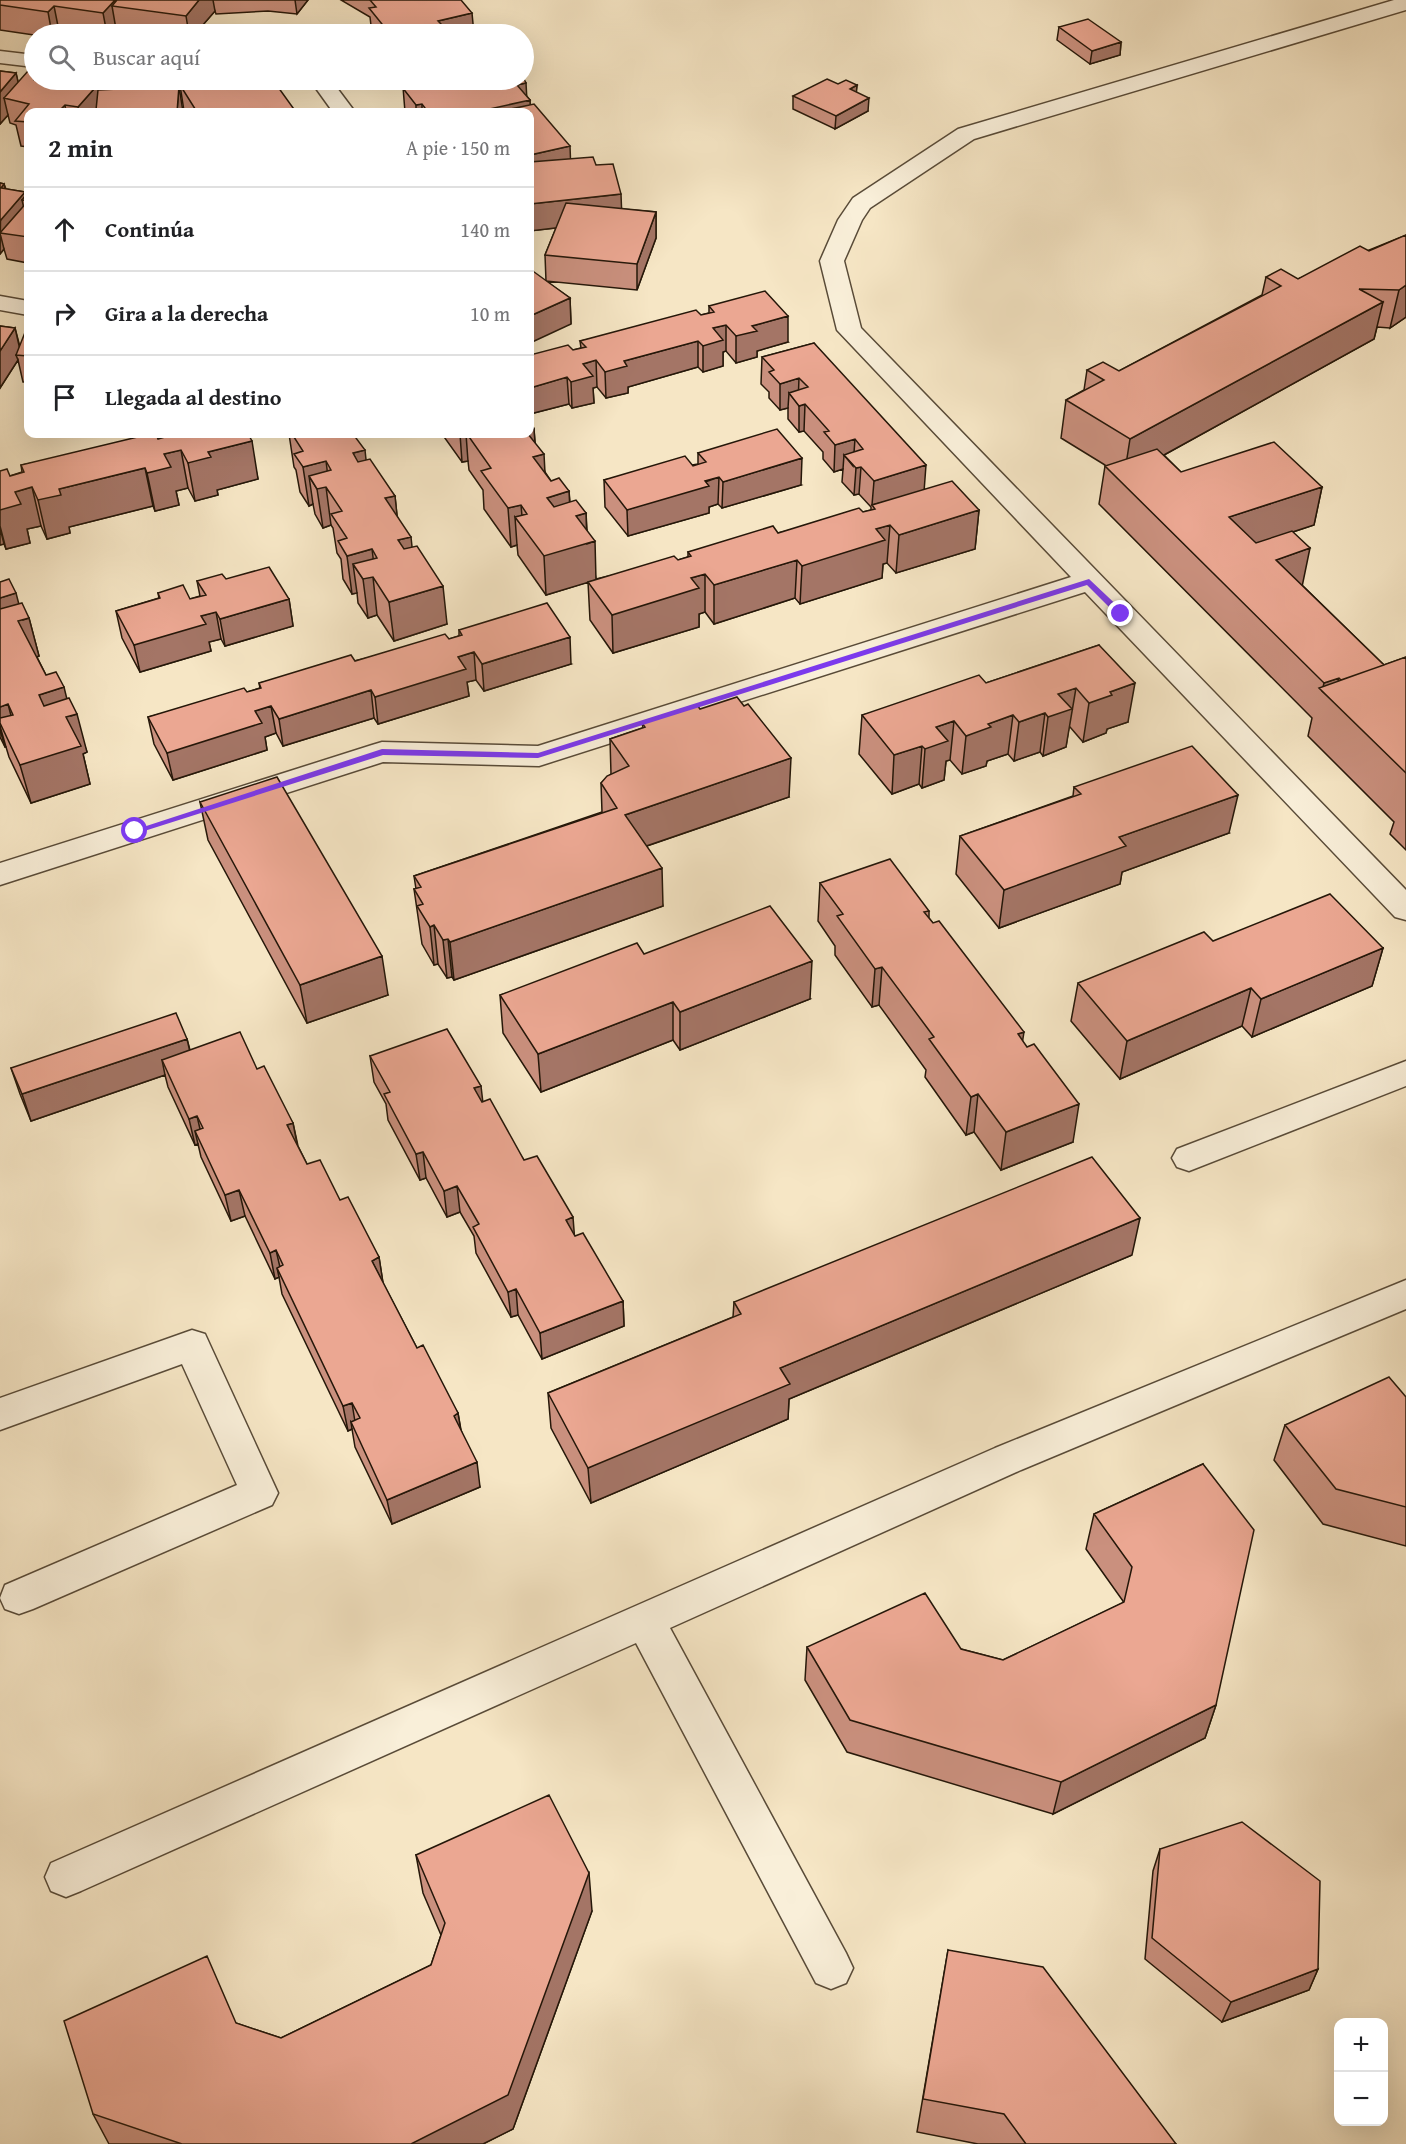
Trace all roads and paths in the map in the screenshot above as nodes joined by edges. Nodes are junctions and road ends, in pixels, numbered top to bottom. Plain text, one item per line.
1 (1406, 3) edge
2 (0, 57) edge
3 (24, 60) edge
4 (328, 90) edge
5 (341, 108) edge
6 (0, 303) edge
7 (24, 307) edge
8 (1089, 581) junction
9 (0, 874) edge
10 (1406, 909) edge
11 (1406, 1073) edge
12 (1189, 1158) dead end
13 (1406, 1294) edge
14 (0, 1414) edge
15 (19, 1597) dead end
16 (645, 1620) junction
17 (66, 1877) dead end
18 (831, 1968) dead end

1 - 8 street
2 - 3 street
4 - 5 street
6 - 7 street
8 - 9 street
8 - 10 street
11 - 12 street
13 - 16 street
14 - 15 street
16 - 17 street
16 - 18 street

